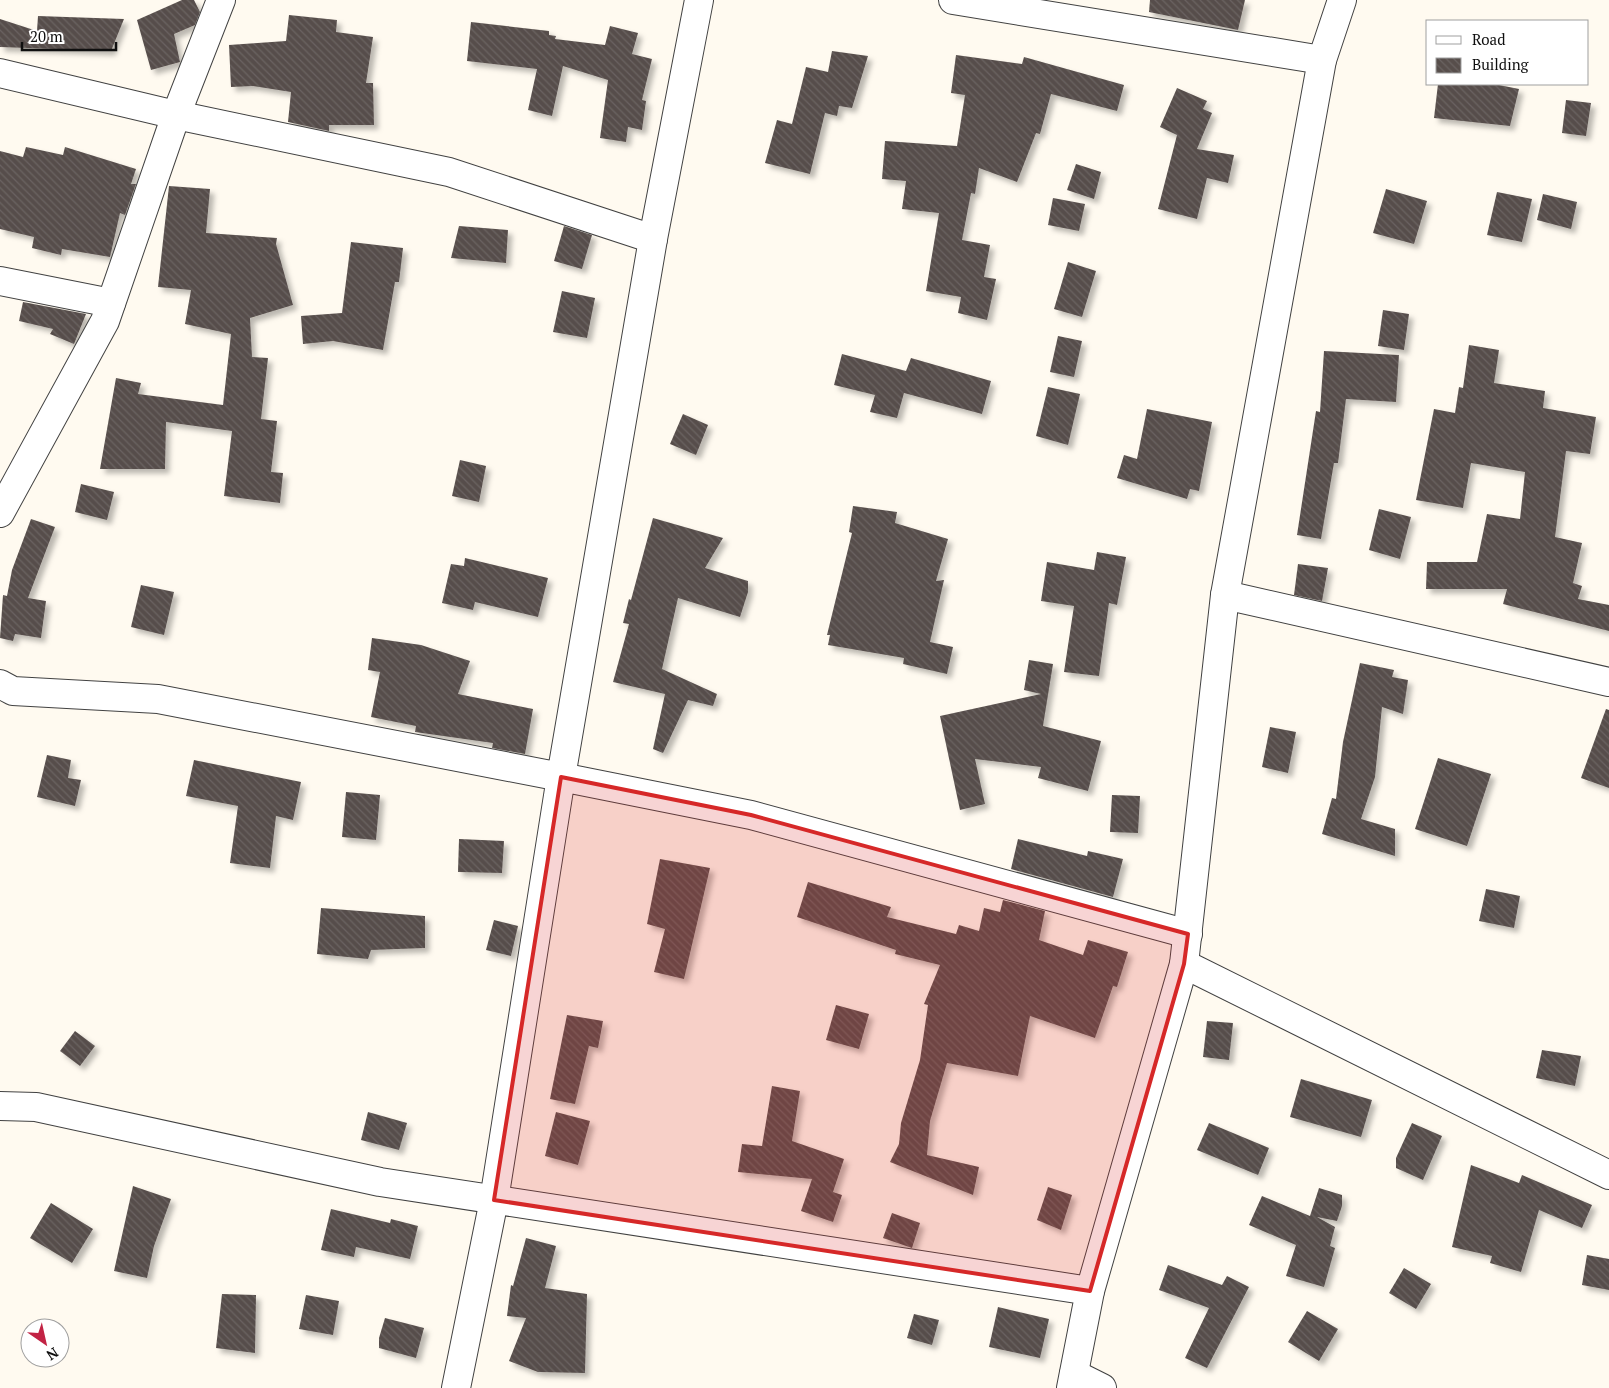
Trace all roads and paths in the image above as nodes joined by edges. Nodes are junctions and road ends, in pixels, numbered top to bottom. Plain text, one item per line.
1 (221, 0) edge
2 (699, 0) edge
3 (953, 0) edge
4 (1342, 0) edge
5 (1322, 60) junction
6 (0, 73) edge
7 (176, 115) junction
8 (653, 240) junction
9 (0, 280) edge
10 (112, 303) junction
11 (0, 513) edge
12 (1224, 595) junction
13 (1609, 682) edge
14 (0, 684) edge
15 (561, 777) junction
16 (1188, 934) junction
17 (1184, 964) junction
18 (0, 1106) edge
19 (1609, 1175) edge
20 (494, 1200) junction
21 (1090, 1291) junction
22 (1073, 1381) edge
23 (456, 1388) edge
24 (1102, 1388) edge

1 - 7 street
2 - 8 street
3 - 5 street
4 - 5 street
5 - 12 street
6 - 7 street
7 - 8 street
7 - 10 street
8 - 15 street
9 - 10 street
10 - 11 street
12 - 13 street
12 - 16 street
14 - 15 street
15 - 16 street
15 - 20 street
16 - 17 street
17 - 19 street
17 - 21 street
18 - 20 street
20 - 21 street
20 - 23 street
21 - 22 street
22 - 24 street

